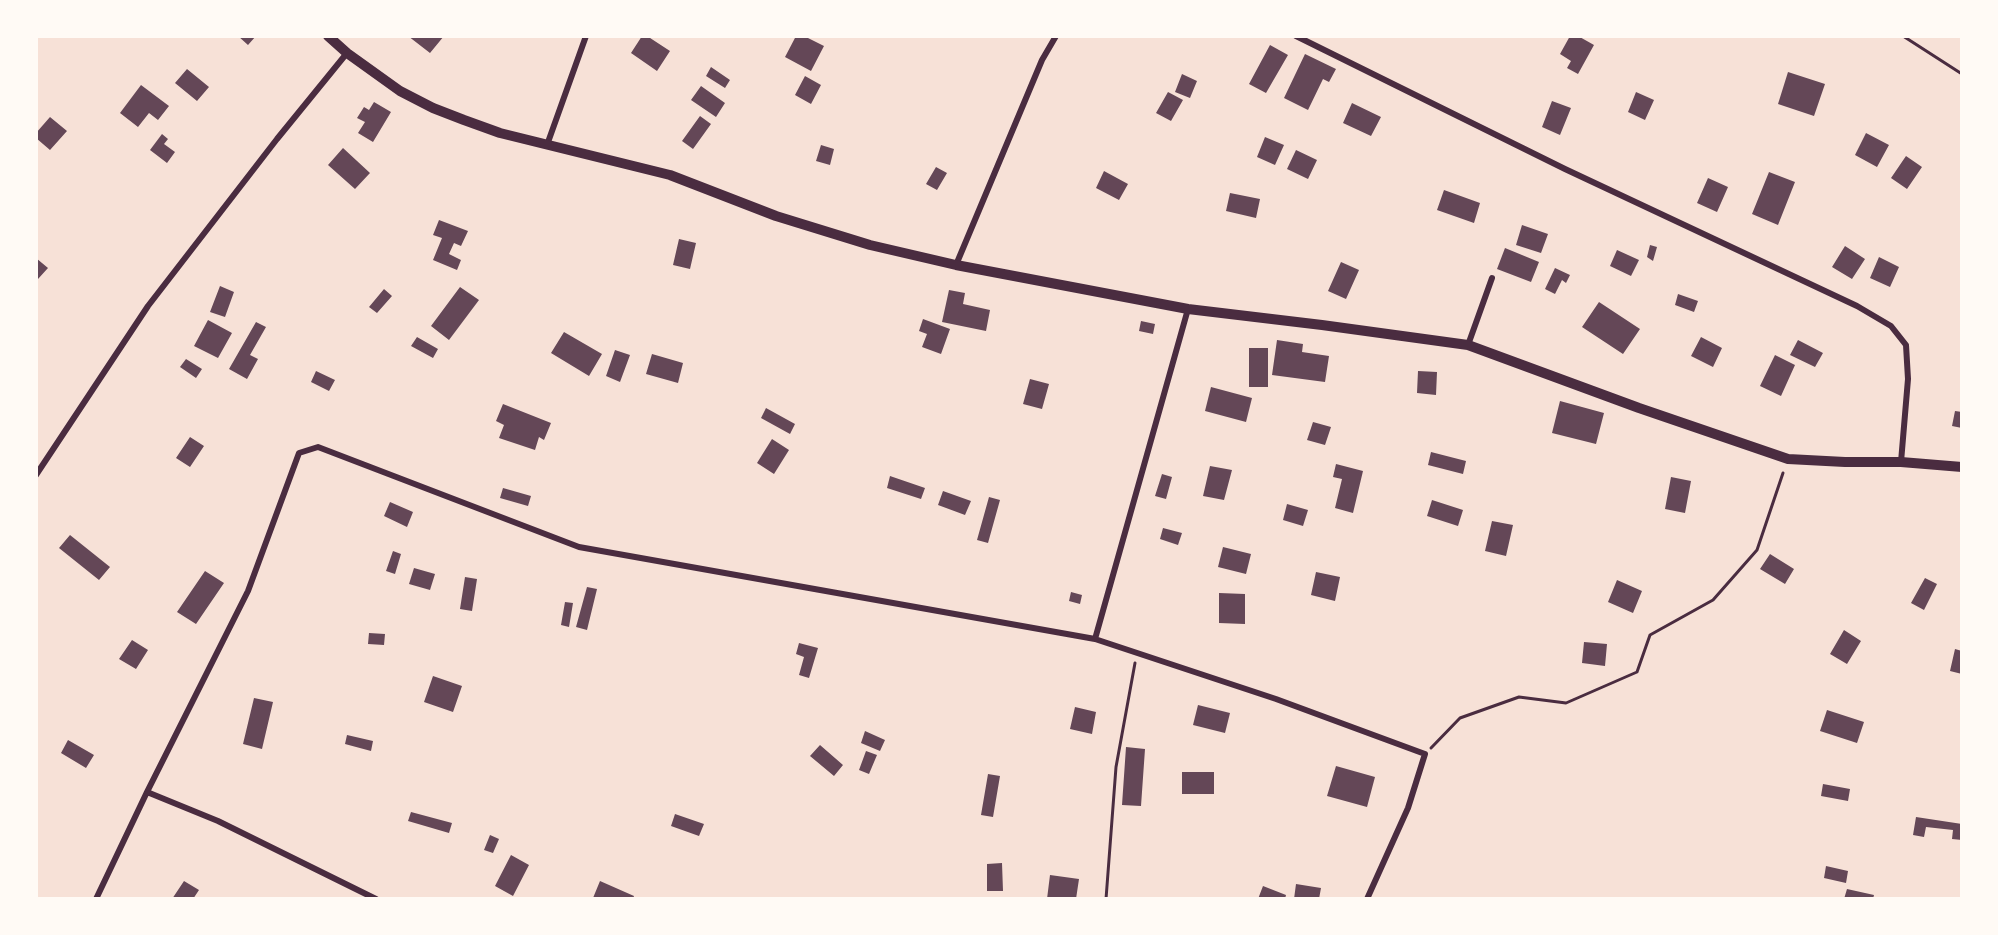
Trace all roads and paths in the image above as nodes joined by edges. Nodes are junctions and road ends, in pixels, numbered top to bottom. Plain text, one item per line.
1 (328, 36) edge
2 (586, 36) edge
3 (1056, 36) edge
4 (1296, 36) edge
5 (1903, 36) edge
6 (347, 53) junction
7 (1962, 74) edge
8 (547, 145) junction
9 (956, 265) junction
10 (1492, 278) dead end
11 (1188, 309) junction
12 (1468, 345) junction
13 (1788, 459) junction
14 (1901, 462) junction
15 (1962, 467) edge
16 (36, 475) edge
17 (1095, 639) junction
18 (1137, 652) junction
19 (1425, 754) junction
20 (147, 792) junction
21 (96, 899) edge
22 (376, 899) edge
23 (1106, 899) edge
24 (1367, 899) edge

1 - 6 street
2 - 8 street
3 - 9 street
4 - 14 street
5 - 7 path
6 - 8 street
6 - 16 street
8 - 9 street
9 - 11 street
10 - 12 street
11 - 12 street
11 - 17 street
12 - 13 street
13 - 14 street
13 - 19 path
14 - 15 street
17 - 18 street
17 - 20 street
18 - 19 street
18 - 23 path
19 - 24 street
20 - 21 street
20 - 22 street

